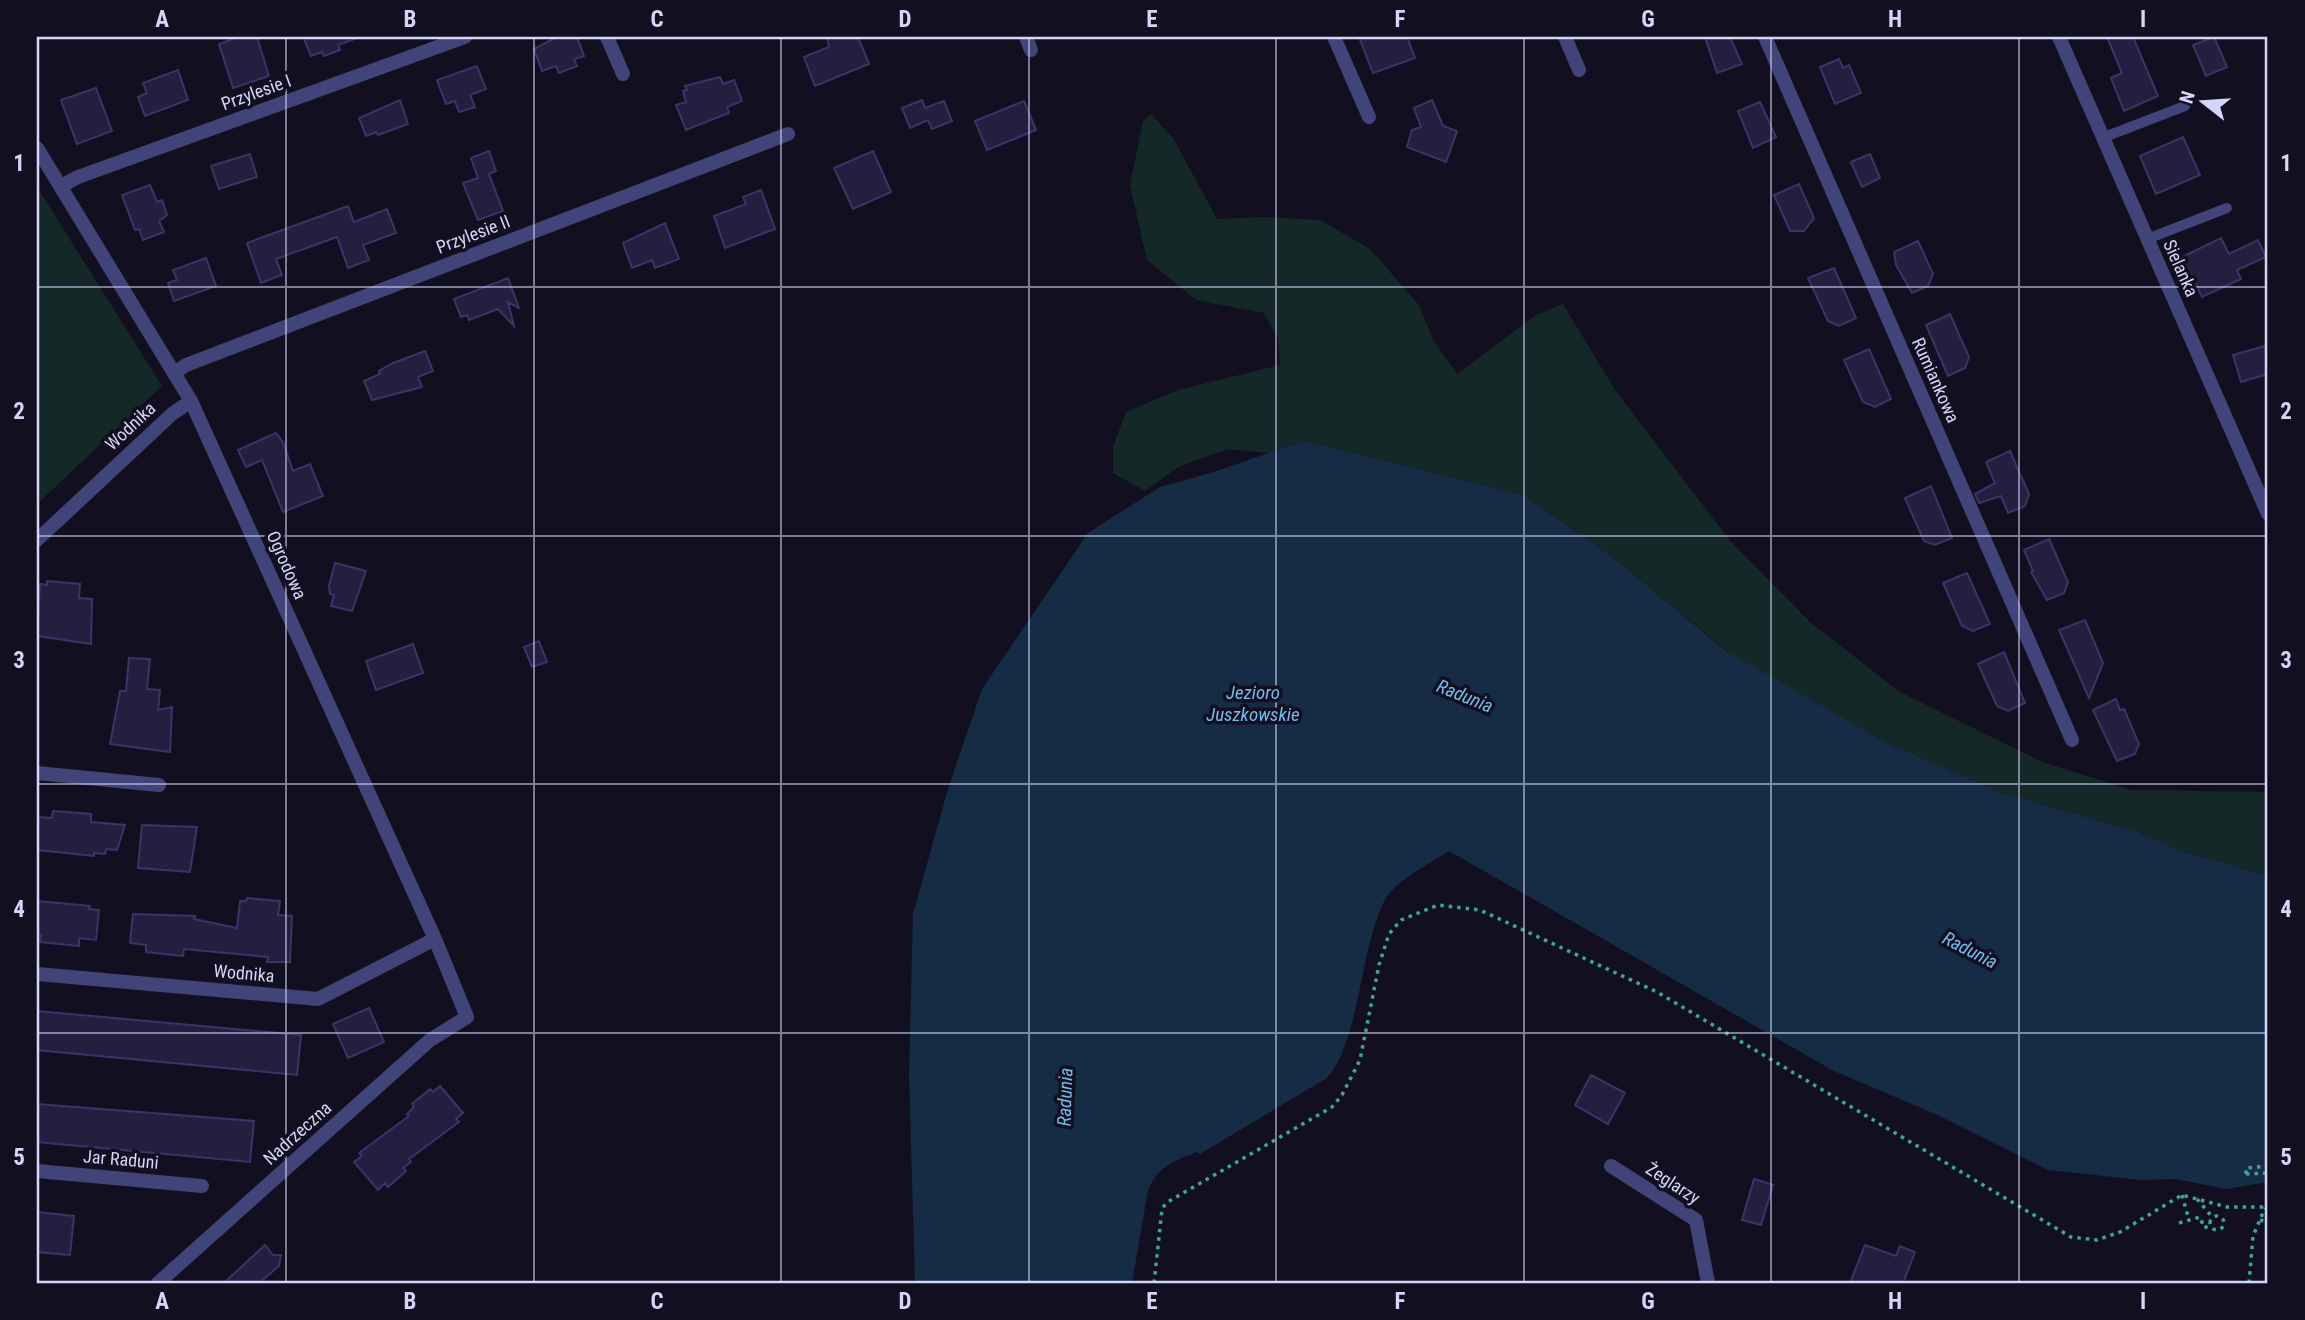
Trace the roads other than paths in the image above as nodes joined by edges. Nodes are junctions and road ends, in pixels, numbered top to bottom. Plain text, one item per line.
1 (465, 37) edge
2 (607, 37) edge
3 (1334, 37) edge
4 (1565, 37) edge
5 (1765, 37) edge
6 (2059, 37) edge
7 (1579, 70) dead end
8 (623, 75) dead end
9 (2185, 106) dead end
10 (1369, 117) dead end
11 (788, 134) dead end
12 (2102, 138) junction
13 (37, 148) edge
14 (61, 186) junction
15 (2227, 208) dead end
16 (2147, 239) junction
17 (174, 373) junction
18 (191, 401) junction
19 (2268, 514) edge
20 (37, 540) edge
21 (2072, 740) dead end
22 (37, 773) edge
23 (159, 785) dead end
24 (435, 939) junction
25 (37, 974) edge
26 (467, 1017) joint
27 (1611, 1167) dead end
28 (37, 1171) edge
29 (202, 1186) dead end
30 (158, 1283) edge
31 (1708, 1283) edge

1 - 14 street, Przylesie I
2 - 8 street
3 - 10 street
4 - 7 street
5 - 21 street, Rumiankowa
6 - 12 street, Sielanka
9 - 12 lane
11 - 17 street, Przylesie II
12 - 16 street, Sielanka
13 - 14 street, Ogrodowa
14 - 17 street, Ogrodowa
15 - 16 lane
16 - 19 street, Sielanka
17 - 18 street, Ogrodowa
18 - 20 street, Wodnika
18 - 24 street, Ogrodowa
22 - 23 street
24 - 25 street, Wodnika
24 - 26 street, Ogrodowa
26 - 30 street, Nadrzeczna
27 - 31 street, Żeglarzy
28 - 29 street, Jar Raduni

